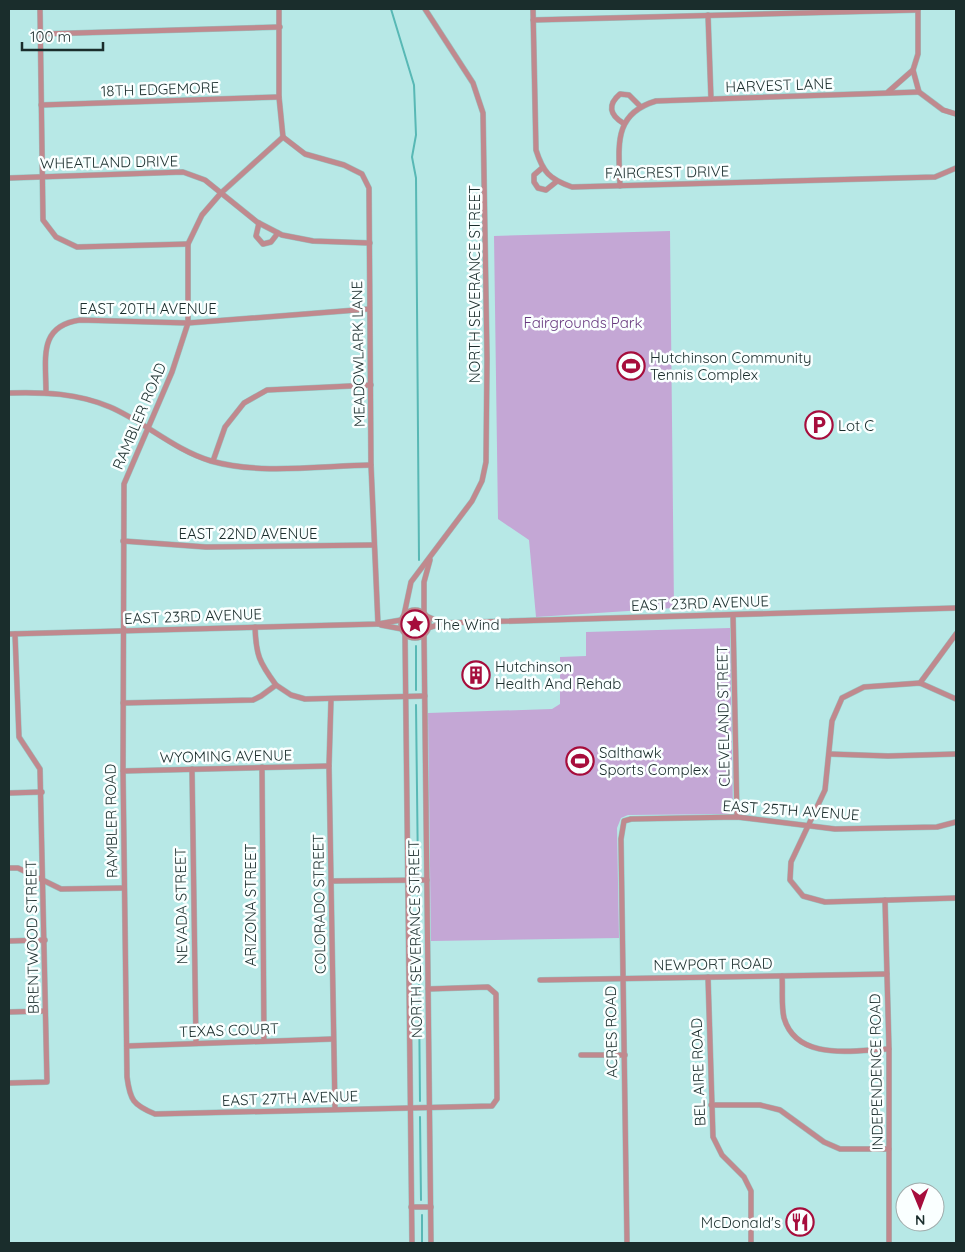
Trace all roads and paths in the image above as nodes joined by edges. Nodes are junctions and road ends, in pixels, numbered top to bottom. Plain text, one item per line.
1 (40, 9) edge
2 (279, 9) edge
3 (425, 9) edge
4 (533, 9) edge
5 (918, 9) edge
6 (708, 16) junction
7 (533, 20) junction
8 (280, 27) junction
9 (40, 34) junction
10 (913, 70) junction
11 (888, 92) junction
12 (919, 92) junction
13 (279, 97) junction
14 (711, 100) junction
15 (41, 105) junction
16 (640, 106) junction
17 (956, 114) edge
18 (624, 123) junction
19 (284, 137) junction
20 (542, 168) junction
21 (956, 168) edge
22 (41, 176) junction
23 (9, 178) edge
24 (556, 182) junction
25 (620, 186) junction
26 (221, 193) junction
27 (258, 223) junction
28 (278, 233) junction
29 (370, 243) junction
30 (188, 244) junction
31 (369, 309) junction
32 (188, 323) junction
33 (371, 386) junction
34 (46, 392) junction
35 (9, 393) edge
36 (147, 428) junction
37 (213, 461) junction
38 (371, 465) junction
39 (123, 541) junction
40 (373, 544) junction
41 (430, 558) junction
42 (956, 608) edge
43 (425, 615) junction
44 (733, 615) junction
45 (403, 617) junction
46 (444, 623) junction
47 (378, 624) junction
48 (255, 627) junction
49 (428, 628) junction
50 (402, 629) junction
51 (123, 631) junction
52 (9, 634) edge
53 (15, 634) junction
54 (405, 634) junction
55 (424, 634) junction
56 (956, 634) edge
57 (920, 683) junction
58 (276, 685) junction
59 (406, 696) junction
60 (425, 696) junction
61 (331, 700) junction
62 (956, 700) edge
63 (123, 703) junction
64 (829, 754) junction
65 (956, 754) edge
66 (329, 766) junction
67 (262, 768) junction
68 (192, 769) junction
69 (123, 771) junction
70 (42, 792) junction
71 (9, 793) edge
72 (737, 817) junction
73 (624, 822) joint
74 (956, 822) edge
75 (808, 827) junction
76 (9, 868) edge
77 (408, 880) junction
78 (427, 880) junction
79 (44, 881) junction
80 (333, 881) junction
81 (124, 888) junction
82 (956, 898) edge
83 (885, 900) junction
84 (45, 940) junction
85 (9, 941) edge
86 (887, 974) junction
87 (782, 976) junction
88 (708, 977) junction
89 (622, 978) junction
90 (540, 980) dead end
91 (428, 989) junction
92 (46, 1011) junction
93 (9, 1012) edge
94 (333, 1039) junction
95 (264, 1042) junction
96 (196, 1043) junction
97 (127, 1046) junction
98 (889, 1048) junction
99 (625, 1054) junction
100 (580, 1055) dead end
101 (9, 1083) edge
102 (711, 1105) junction
103 (430, 1107) junction
104 (410, 1108) junction
105 (335, 1109) junction
106 (170, 1114) joint
107 (889, 1149) junction
108 (431, 1206) junction
109 (411, 1207) junction
110 (412, 1243) edge
111 (431, 1243) edge
112 (627, 1243) edge
113 (751, 1243) edge
114 (888, 1243) edge

1 - 9 street
2 - 8 street
3 - 41 street, NORTH SEVERANCE STREET
4 - 7 street
5 - 6 street
5 - 10 street
6 - 7 street
6 - 14 street
7 - 20 street
8 - 9 street
8 - 13 street
9 - 15 street
10 - 11 street
10 - 12 street
11 - 12 street, HARVEST LANE
11 - 14 street, HARVEST LANE
12 - 17 street
13 - 15 street, 18TH EDGEMORE
13 - 19 street
14 - 16 street, HARVEST LANE
15 - 22 street
16 - 18 street
16 - 18 street
18 - 25 street
19 - 26 street, RAMBLER ROAD
19 - 29 street, MEADOWLARK LANE
20 - 24 street
20 - 24 street
21 - 25 street, FAIRCREST DRIVE
22 - 23 street, WHEATLAND DRIVE
22 - 26 street, WHEATLAND DRIVE
22 - 30 street
24 - 25 street, FAIRCREST DRIVE
26 - 27 street, WHEATLAND DRIVE
26 - 30 street, RAMBLER ROAD
27 - 28 street, WHEATLAND DRIVE
27 - 28 street
28 - 29 street, WHEATLAND DRIVE
29 - 31 street, MEADOWLARK LANE
30 - 32 street, RAMBLER ROAD
31 - 32 street, EAST 20TH AVENUE
31 - 33 street, MEADOWLARK LANE
32 - 34 street, EAST 20TH AVENUE
32 - 36 street, RAMBLER ROAD
33 - 37 street
33 - 38 street, MEADOWLARK LANE
34 - 35 street
34 - 36 street
36 - 37 street
36 - 39 street, RAMBLER ROAD
37 - 38 street
38 - 40 street, MEADOWLARK LANE
39 - 40 street, EAST 22ND AVENUE
39 - 51 street, RAMBLER ROAD
40 - 47 street, MEADOWLARK LANE
41 - 43 street, NORTH SEVERANCE STREET
41 - 45 street, NORTH SEVERANCE STREET
42 - 44 street, EAST 23RD AVENUE
43 - 45 street
43 - 46 street, EAST 23RD AVENUE
43 - 49 street
44 - 46 street, EAST 23RD AVENUE
44 - 72 street, CLEVELAND STREET
45 - 47 street, EAST 23RD AVENUE
45 - 50 street
46 - 49 street, EAST 23RD AVENUE
47 - 48 street, EAST 23RD AVENUE
47 - 50 street, EAST 23RD AVENUE
48 - 51 street, EAST 23RD AVENUE
48 - 58 street
49 - 55 street
50 - 54 street
51 - 53 street, EAST 23RD AVENUE
51 - 63 street, RAMBLER ROAD
52 - 53 street, EAST 23RD AVENUE
53 - 70 street, BRENTWOOD STREET
54 - 55 street
54 - 59 street, NORTH SEVERANCE STREET
55 - 60 street, NORTH SEVERANCE STREET
56 - 57 street
57 - 62 street
57 - 64 street
58 - 61 street
58 - 63 street
59 - 60 street
59 - 61 street
59 - 77 street, NORTH SEVERANCE STREET
60 - 78 street, NORTH SEVERANCE STREET
61 - 66 street, COLORADO STREET
63 - 69 street, RAMBLER ROAD
64 - 65 street
64 - 75 street
66 - 67 street, WYOMING AVENUE
66 - 80 street, COLORADO STREET
67 - 68 street, WYOMING AVENUE
67 - 95 street, ARIZONA STREET
68 - 69 street, WYOMING AVENUE
68 - 96 street, NEVADA STREET
69 - 81 street, RAMBLER ROAD
70 - 71 street
70 - 79 street, BRENTWOOD STREET
72 - 73 street, EAST 25TH AVENUE
72 - 75 street, EAST 25TH AVENUE
73 - 89 street, ACRES ROAD
74 - 75 street, EAST 25TH AVENUE
75 - 83 street
76 - 79 street
77 - 78 street
77 - 80 street
77 - 104 street, NORTH SEVERANCE STREET
78 - 91 street, NORTH SEVERANCE STREET
79 - 81 street
79 - 84 street, BRENTWOOD STREET
80 - 94 street, COLORADO STREET
81 - 97 street, RAMBLER ROAD
82 - 83 street
83 - 86 street, INDEPENDENCE ROAD
84 - 85 street
84 - 92 street, BRENTWOOD STREET
86 - 87 street, NEWPORT ROAD
86 - 98 street, INDEPENDENCE ROAD
87 - 88 street, NEWPORT ROAD
87 - 98 street
88 - 89 street, NEWPORT ROAD
88 - 102 street, BEL AIRE ROAD
89 - 90 street, NEWPORT ROAD
89 - 99 street, ACRES ROAD
91 - 103 street, NORTH SEVERANCE STREET
91 - 103 street, EAST 27TH AVENUE
92 - 93 street
92 - 101 street, BRENTWOOD STREET
94 - 95 street, TEXAS COURT
94 - 105 street, COLORADO STREET
95 - 96 street, TEXAS COURT
96 - 97 street, TEXAS COURT
97 - 106 street, RAMBLER ROAD
98 - 107 street, INDEPENDENCE ROAD
99 - 100 street
99 - 112 street, ACRES ROAD
102 - 107 street
102 - 113 street, BEL AIRE ROAD
103 - 104 street, EAST 27TH AVENUE
103 - 108 street, NORTH SEVERANCE STREET
104 - 105 street, EAST 27TH AVENUE
104 - 109 street, NORTH SEVERANCE STREET
105 - 106 street, EAST 27TH AVENUE
107 - 114 street, INDEPENDENCE ROAD
108 - 109 street
108 - 111 street, NORTH SEVERANCE STREET
109 - 110 street, NORTH SEVERANCE STREET

